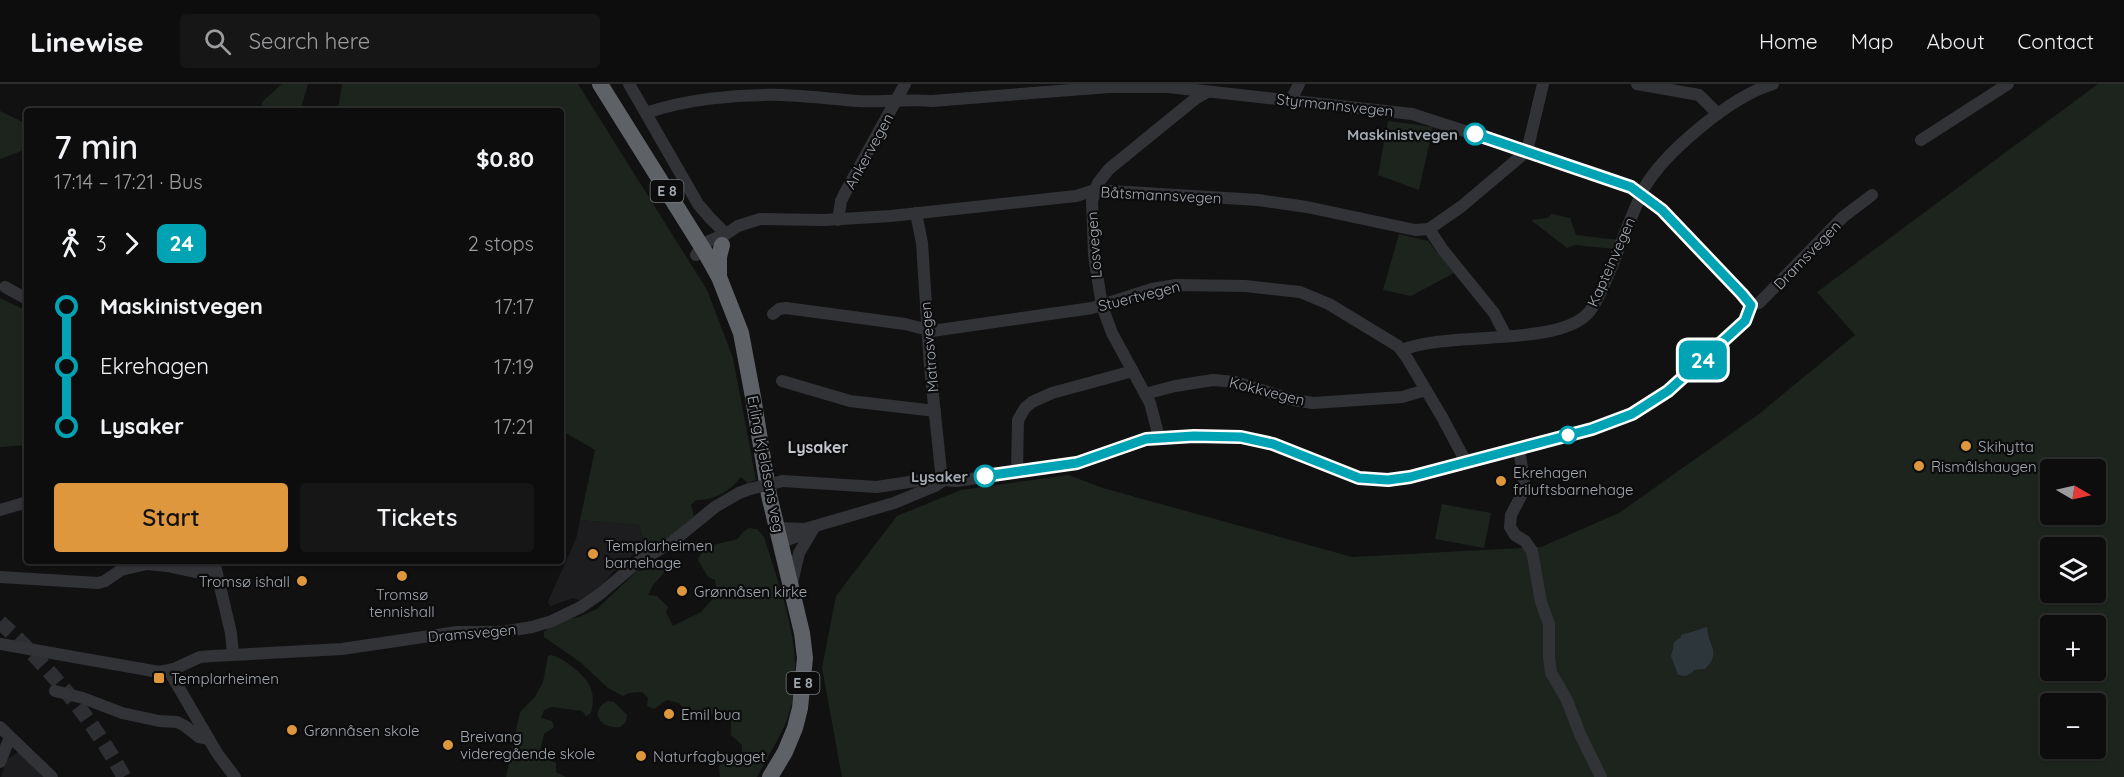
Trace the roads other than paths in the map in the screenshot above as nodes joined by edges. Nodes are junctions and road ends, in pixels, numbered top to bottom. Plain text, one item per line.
1 (600, 84) edge
2 (629, 84) edge
3 (905, 84) edge
4 (1299, 84) edge
5 (1543, 84) edge
6 (1637, 84) edge
7 (1773, 84) edge
8 (2008, 84) edge
9 (1699, 90) edge
10 (1207, 92) junction
11 (897, 100) junction
12 (1291, 100) junction
13 (646, 112) junction
14 (1718, 114) junction
15 (1921, 140) dead end
16 (1527, 151) junction
17 (1095, 190) junction
18 (1641, 193) junction
19 (1872, 195) dead end
20 (916, 213) junction
21 (838, 220) junction
22 (1429, 229) junction
23 (724, 239) junction
24 (701, 250) junction
25 (719, 277) junction
26 (5, 286) dead end
27 (24, 297) edge
28 (1751, 305) junction
29 (1102, 306) junction
30 (773, 314) dead end
31 (927, 330) junction
32 (1506, 336) junction
33 (1402, 350) junction
34 (745, 358) junction
35 (1133, 371) junction
36 (782, 381) dead end
37 (1426, 390) junction
38 (1145, 393) junction
39 (935, 411) junction
40 (1159, 437) junction
41 (1519, 449) junction
42 (1466, 462) junction
43 (1017, 471) junction
44 (942, 481) junction
45 (24, 503) edge
46 (0, 510) edge
47 (810, 528) junction
48 (779, 535) junction
49 (214, 565) edge
50 (0, 578) edge
51 (792, 584) junction
52 (0, 644) edge
53 (234, 654) junction
54 (170, 671) junction
55 (55, 691) dead end
56 (0, 727) edge
57 (10, 737) junction
58 (209, 739) junction
59 (0, 762) edge
60 (52, 777) edge
61 (235, 777) edge
62 (770, 777) edge
63 (1601, 777) edge

1 - 24 highway, Erling Kjeldsens veg / E 8
2 - 13 street
3 - 11 street, Ankervegen
4 - 12 street
5 - 16 street
6 - 9 street
7 - 14 street, Kapteinvegen
8 - 15 street
9 - 14 street
10 - 11 street, Styrmannsvegen
10 - 12 street, Styrmannsvegen
10 - 17 street, Losvegen
11 - 13 street, Styrmannsvegen
11 - 21 street, Ankervegen
12 - 16 street, Styrmannsvegen
13 - 23 street
14 - 18 street, Kapteinvegen
16 - 18 street, Styrmannsvegen
16 - 22 street
17 - 20 street, Båtsmannsvegen
17 - 22 street, Båtsmannsvegen
17 - 29 street, Losvegen
18 - 28 street, Styrmannsvegen
18 - 32 street, Kapteinvegen
19 - 28 street, Dramsvegen
20 - 21 street, Båtsmannsvegen
20 - 31 street, Matrosvegen
21 - 23 street, Båtsmannsvegen
22 - 32 street
23 - 24 street, Båtsmannsvegen
23 - 25 highway, E 8
24 - 25 highway, Erling Kjeldsens veg / E 8
24 - 34 highway, Erling Kjeldsens veg / E 8
25 - 34 highway, Erling Kjeldsens veg / E 8
26 - 27 street
28 - 41 street, Dramsvegen
29 - 31 street, Stuertvegen
29 - 33 street, Stuertvegen
29 - 35 street, Losvegen
30 - 31 street, Stuertvegen
31 - 39 street, Matrosvegen
32 - 33 street, Kapteinvegen
33 - 37 street, Stuertvegen
34 - 48 highway, Erling Kjeldsens veg / E 8
35 - 38 street, Losvegen
35 - 43 street
36 - 39 street
37 - 38 street, Kokkvegen
37 - 42 street, Stuertvegen
38 - 40 street, Losvegen
39 - 44 street, Matrosvegen
40 - 42 street, Dramsvegen
40 - 43 street, Dramsvegen
41 - 42 street, Dramsvegen
41 - 63 street
43 - 44 street, Dramsvegen
44 - 47 street, Dramsvegen
44 - 53 street, Dramsvegen, bridge
45 - 46 street
47 - 48 street, Dramsvegen
47 - 51 street
48 - 51 highway, Erling Kjeldsens veg / E 8
49 - 50 street
49 - 53 street
51 - 62 highway, Erling Kjeldsens veg / E 8
52 - 54 street, Dramsvegen
53 - 54 street, Dramsvegen
54 - 58 street
55 - 58 street
56 - 57 street
57 - 59 street
57 - 60 street
58 - 61 street

